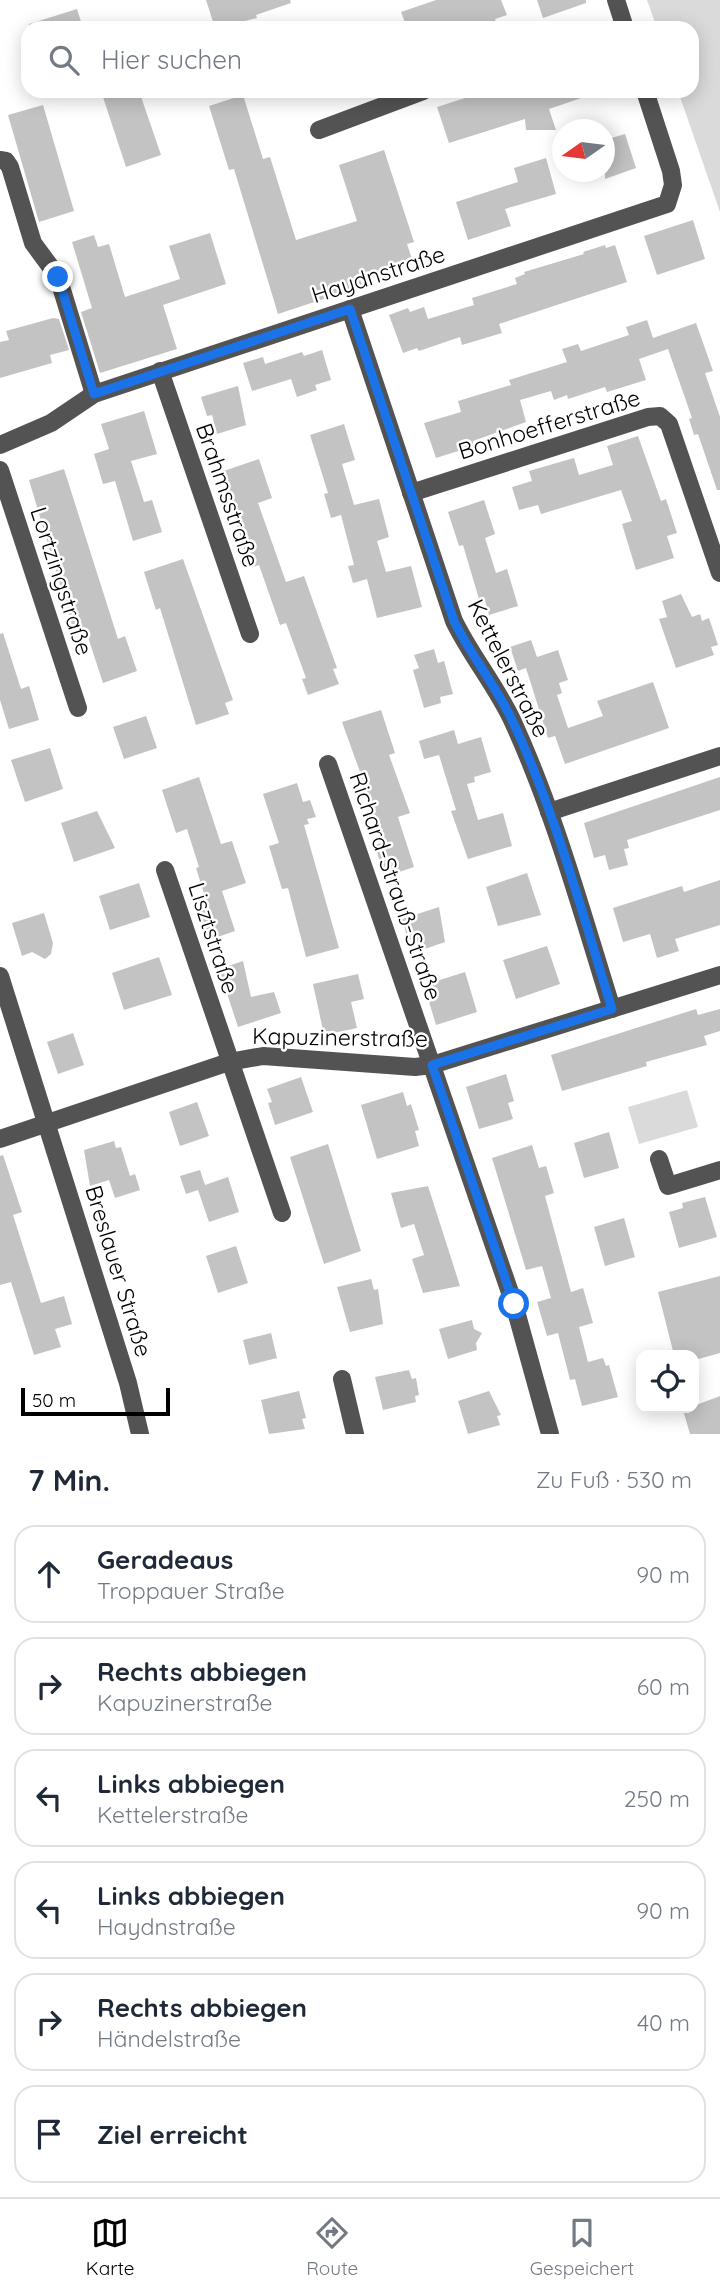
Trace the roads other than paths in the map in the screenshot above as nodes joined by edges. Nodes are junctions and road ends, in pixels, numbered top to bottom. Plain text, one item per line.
1 (616, 0) edge
2 (618, 21) edge
3 (404, 98) edge
4 (647, 98) edge
5 (319, 130) dead end
6 (0, 160) edge
7 (350, 309) junction
8 (160, 371) junction
9 (94, 394) junction
10 (0, 445) edge
11 (0, 470) edge
12 (411, 494) junction
13 (720, 573) edge
14 (250, 634) dead end
15 (78, 708) dead end
16 (720, 756) edge
17 (328, 764) dead end
18 (549, 812) junction
19 (165, 870) dead end
20 (720, 975) edge
21 (0, 976) edge
22 (612, 1009) junction
23 (229, 1062) junction
24 (432, 1065) junction
25 (48, 1124) junction
26 (0, 1139) edge
27 (660, 1159) dead end
28 (720, 1170) edge
29 (282, 1213) dead end
30 (342, 1379) dead end
31 (140, 1434) edge
32 (355, 1434) edge
33 (550, 1434) edge

1 - 2 street
3 - 5 street
4 - 7 street, Haydnstraße
6 - 9 street
7 - 8 street, Haydnstraße
7 - 12 street, Kettelerstraße
8 - 9 street, Haydnstraße
8 - 14 street, Brahmsstraße
9 - 10 street, Haydnstraße
11 - 15 street, Lortzingstraße
12 - 13 street, Bonhoefferstraße
12 - 18 street, Kettelerstraße
16 - 18 street
17 - 24 street, Richard-Strauß-Straße
18 - 22 street, Kettelerstraße
19 - 23 street, Lisztstraße
20 - 22 street, Kapuzinerstraße
21 - 25 street, Breslauer Straße
22 - 24 street, Kapuzinerstraße
23 - 24 street, Kapuzinerstraße
23 - 25 street, Kapuzinerstraße
23 - 29 street, Lisztstraße
24 - 33 street, Richard-Strauß-Straße
25 - 26 street, Kapuzinerstraße
25 - 31 street, Breslauer Straße
27 - 28 street
30 - 32 street

